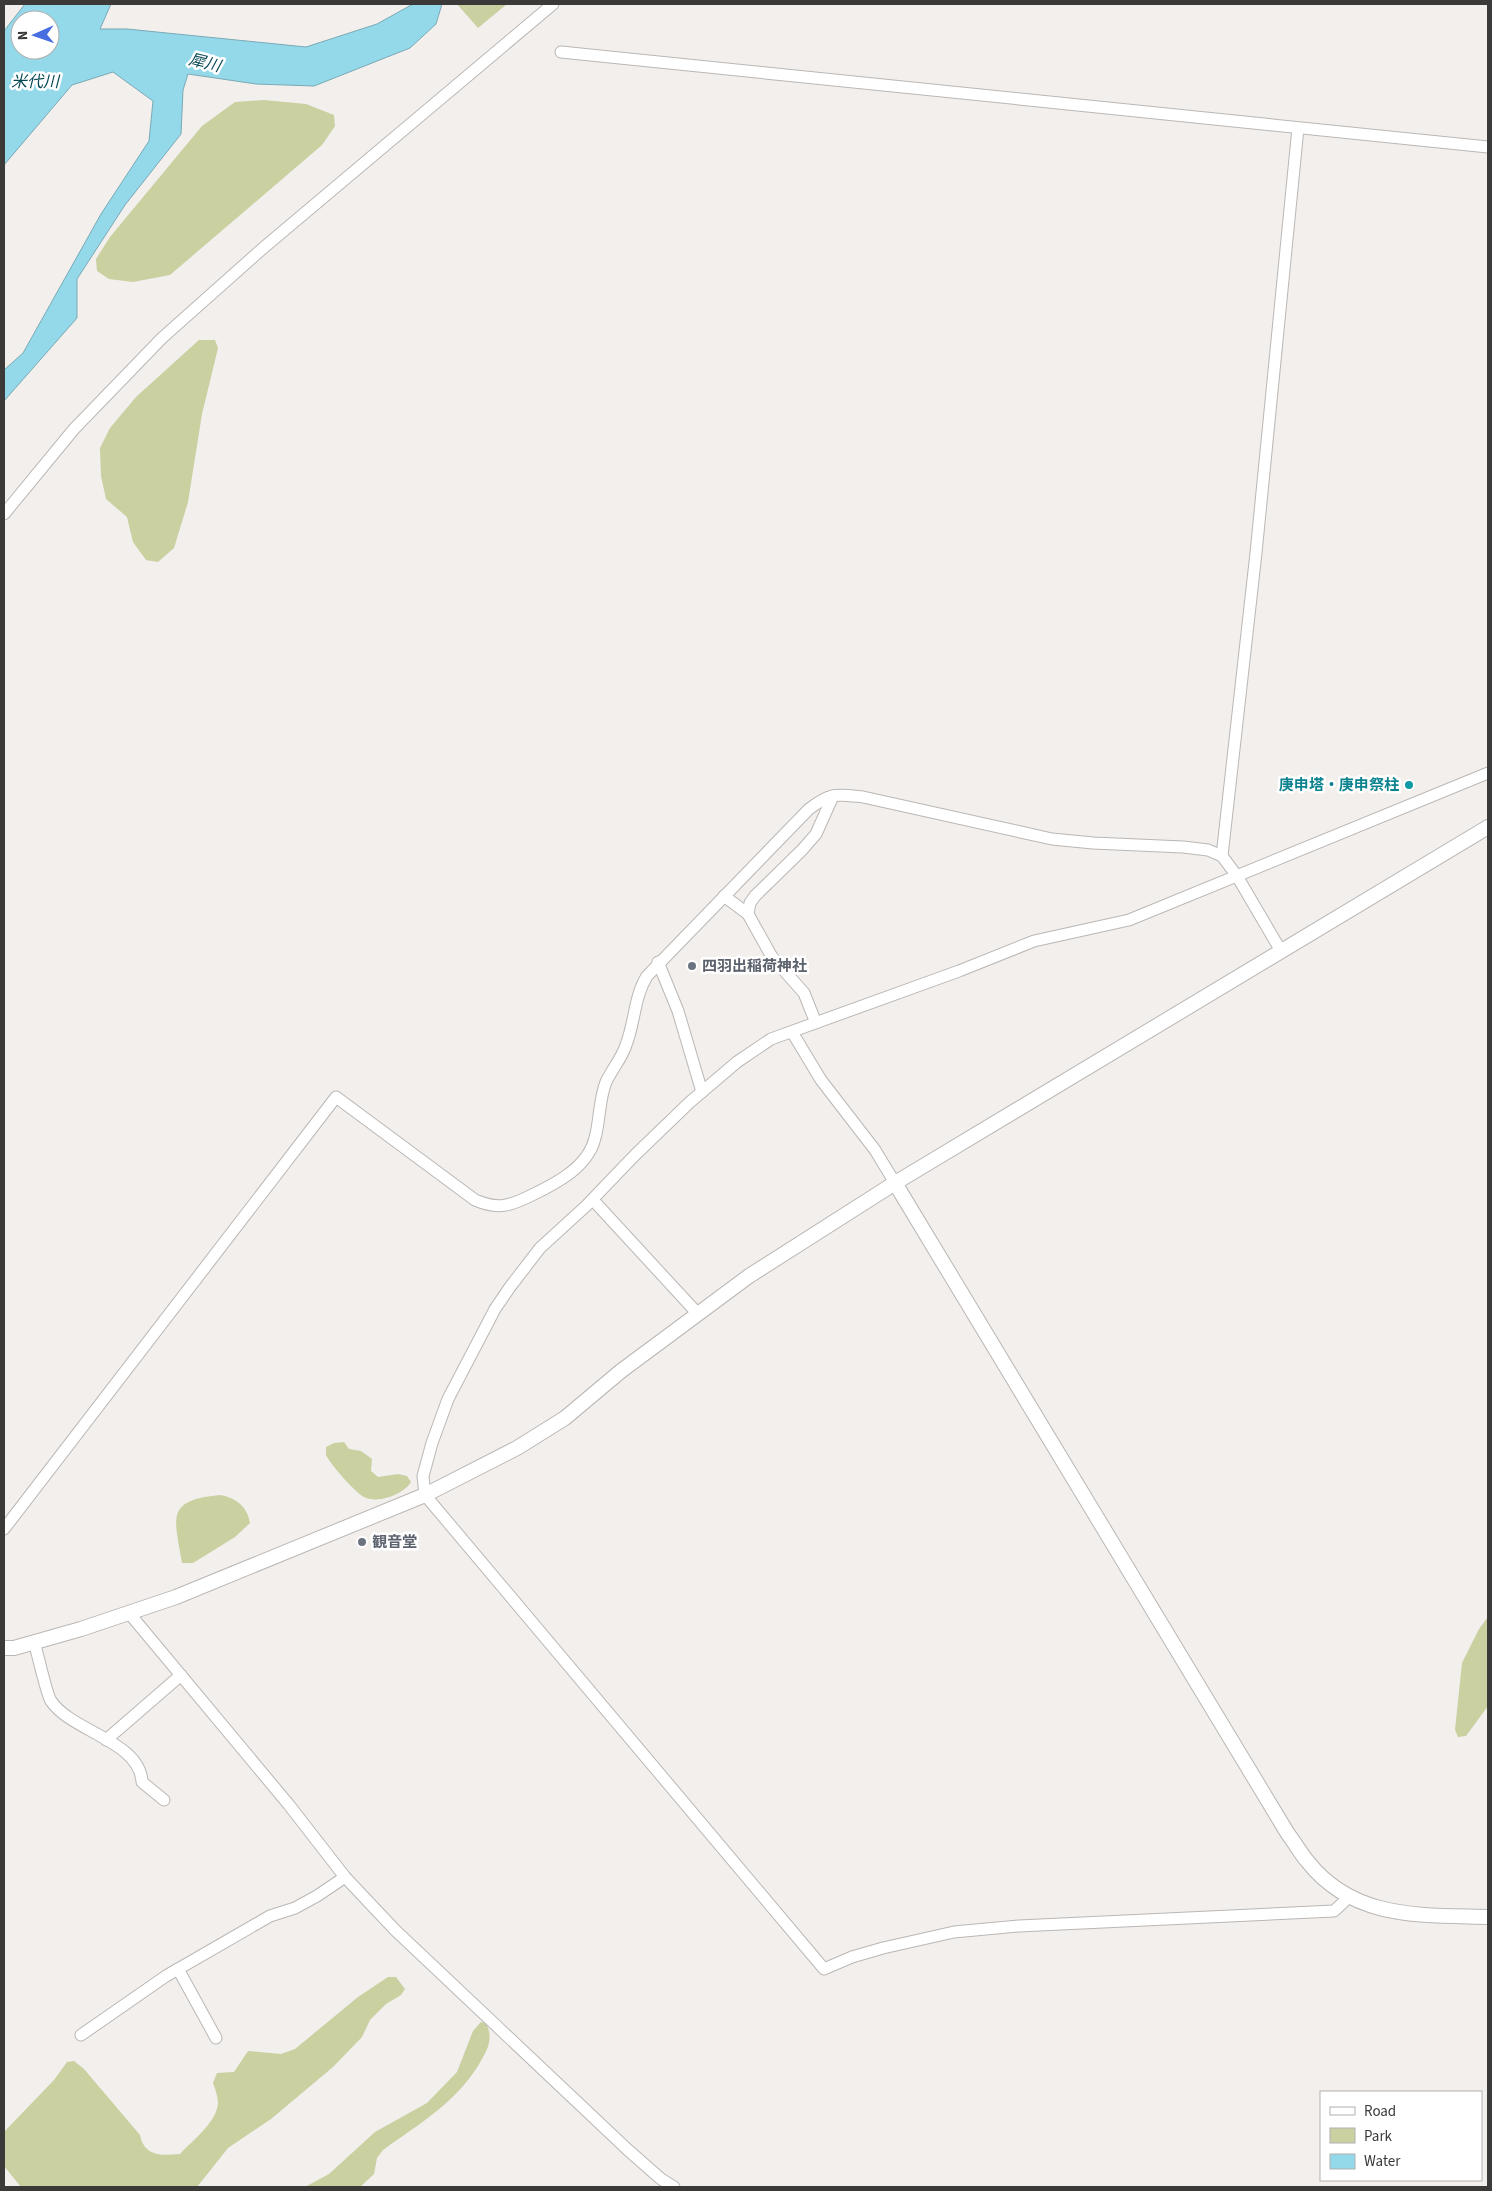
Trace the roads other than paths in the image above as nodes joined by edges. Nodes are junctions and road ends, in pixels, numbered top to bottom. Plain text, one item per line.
1 (553, 4) edge
2 (562, 52) dead end
3 (1298, 128) junction
4 (1488, 147) edge
5 (4, 514) edge
6 (1488, 773) edge
7 (833, 796) junction
8 (1488, 827) edge
9 (1222, 856) junction
10 (1237, 876) junction
11 (724, 896) junction
12 (748, 914) junction
13 (1282, 950) junction
14 (658, 962) junction
15 (816, 1023) junction
16 (792, 1032) junction
17 (702, 1092) junction
18 (895, 1183) junction
19 (593, 1200) junction
20 (698, 1314) junction
21 (426, 1495) junction
22 (4, 1529) edge
23 (129, 1613) junction
24 (34, 1642) junction
25 (4, 1648) edge
26 (181, 1675) junction
27 (106, 1740) junction
28 (164, 1800) dead end
29 (345, 1877) junction
30 (1349, 1897) junction
31 (1488, 1917) edge
32 (178, 1969) junction
33 (81, 2035) dead end
34 (216, 2038) dead end
35 (674, 2187) edge

1 - 5 street
2 - 3 street
3 - 4 street
3 - 9 street
6 - 10 street
7 - 9 street
7 - 11 street
7 - 12 street
8 - 13 street
9 - 10 street
10 - 13 street
10 - 15 street
11 - 12 street
11 - 14 street
12 - 15 street
13 - 18 street
14 - 17 street
14 - 22 street
15 - 16 street
16 - 17 street
16 - 18 street
17 - 19 street
18 - 20 street
18 - 30 street
19 - 20 street
19 - 21 street
20 - 21 street
21 - 23 street
21 - 30 street
23 - 24 street
23 - 26 street
24 - 25 street
24 - 27 street
26 - 27 street
26 - 29 street
27 - 28 street
29 - 32 street
29 - 35 street
30 - 31 street
32 - 33 street
32 - 34 street

